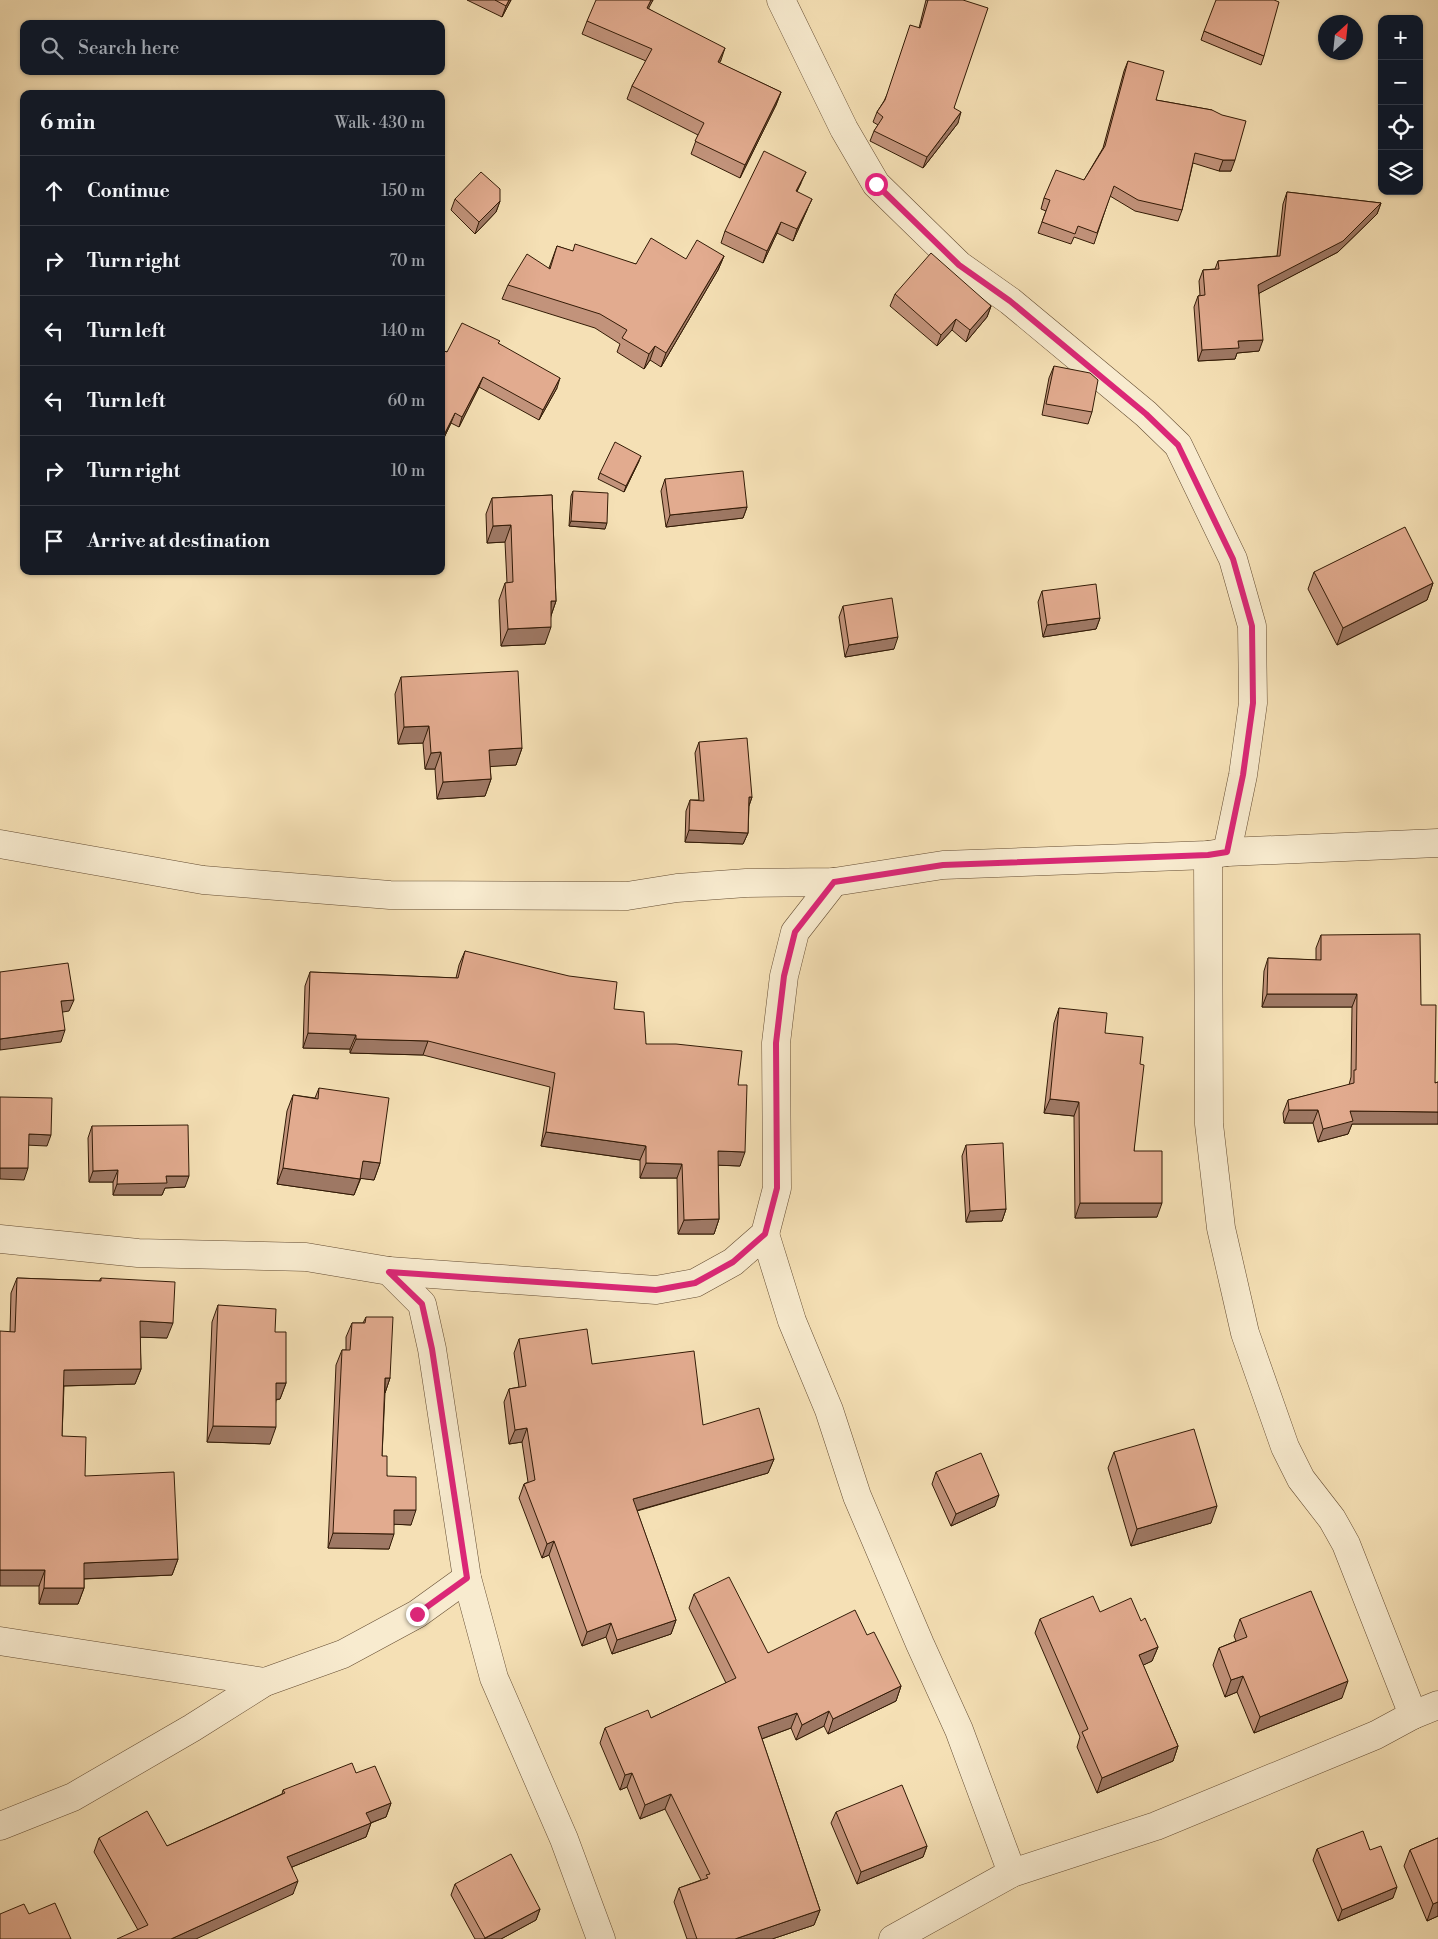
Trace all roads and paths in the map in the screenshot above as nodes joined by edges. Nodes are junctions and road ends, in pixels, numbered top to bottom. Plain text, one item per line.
1 (781, 0) edge
2 (1438, 843) edge
3 (0, 844) edge
4 (1218, 853) junction
5 (834, 882) junction
6 (765, 1234) junction
7 (0, 1239) edge
8 (389, 1272) junction
9 (467, 1578) junction
10 (0, 1641) edge
11 (265, 1682) junction
12 (1438, 1705) edge
13 (1413, 1715) junction
14 (0, 1826) edge
15 (1012, 1873) junction
16 (600, 1939) edge
17 (894, 1939) edge

1 - 4 street
2 - 4 street
3 - 5 street
4 - 5 street
4 - 13 street
5 - 6 street
6 - 8 street
6 - 15 street
7 - 8 street
8 - 9 street
9 - 11 street
9 - 16 street
10 - 11 street
11 - 14 street
12 - 13 street
13 - 15 street
15 - 17 street

